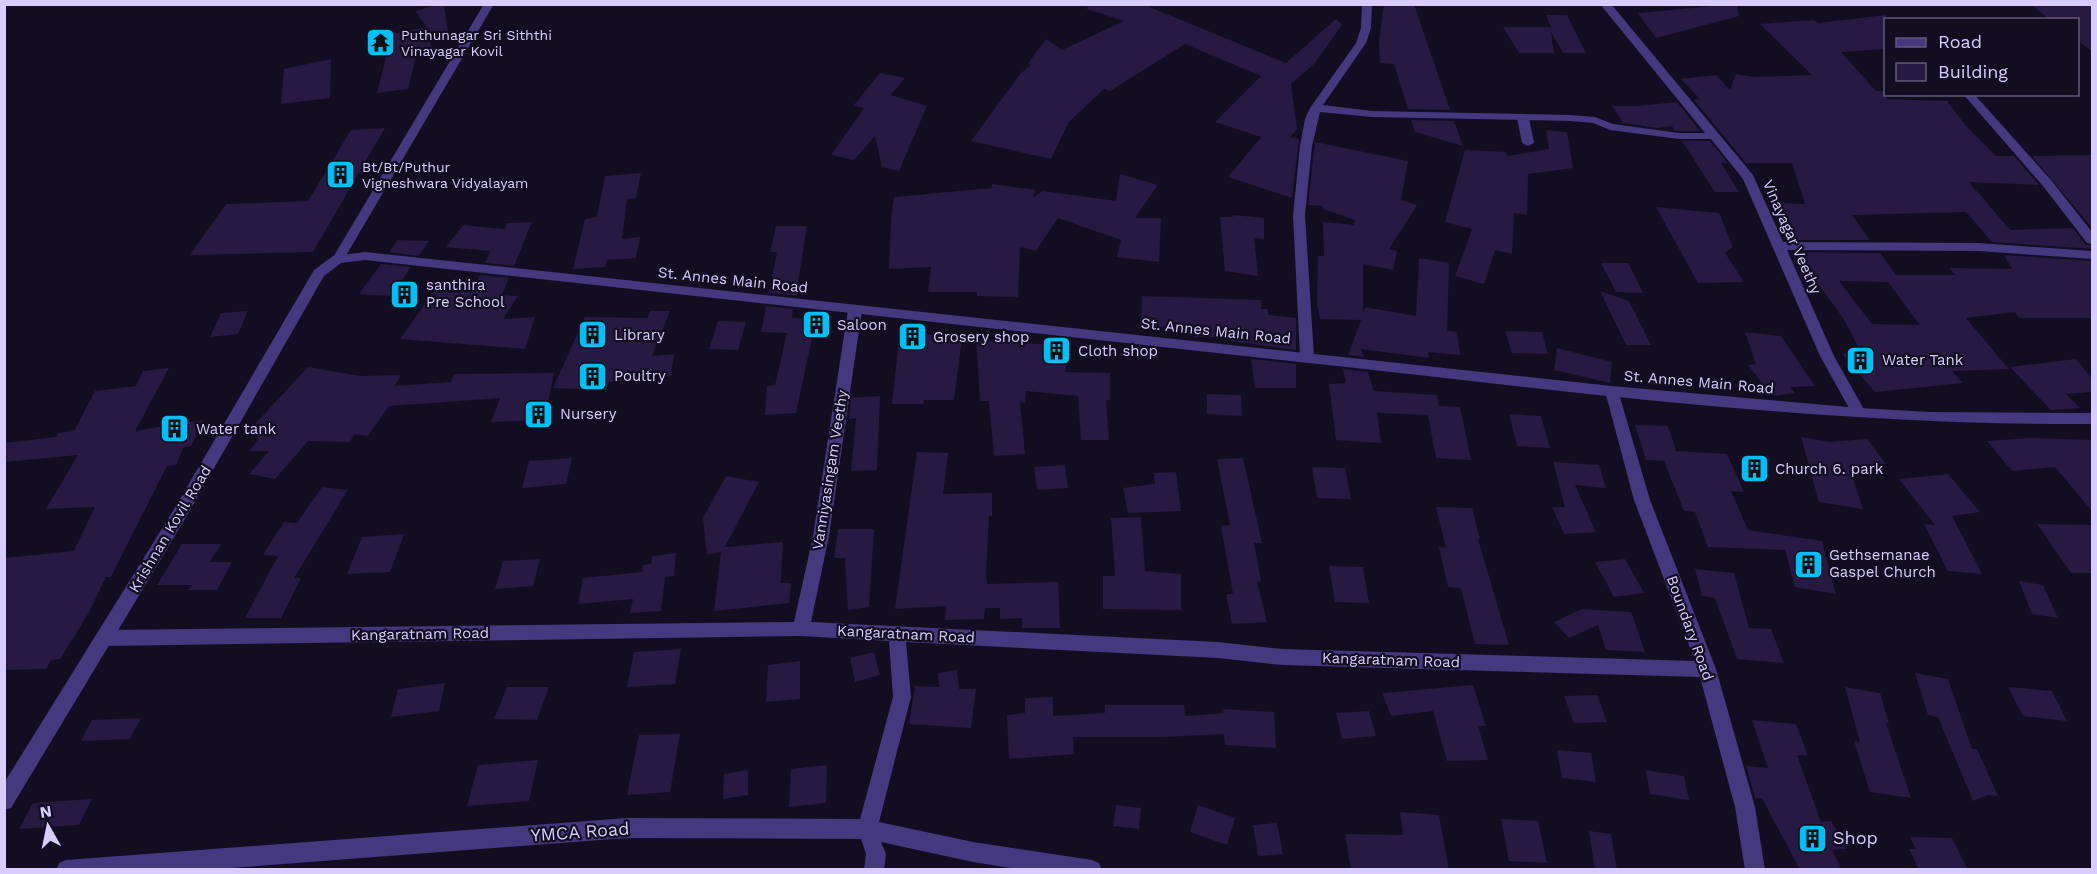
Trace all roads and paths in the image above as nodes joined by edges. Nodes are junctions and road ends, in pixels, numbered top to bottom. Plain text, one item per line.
1 (489, 4) edge
2 (1367, 4) edge
3 (1605, 4) edge
4 (1970, 96) edge
5 (1316, 108) junction
6 (1523, 118) junction
7 (1713, 136) junction
8 (1527, 143) dead end
9 (2092, 240) edge
10 (1778, 246) junction
11 (2092, 255) edge
12 (338, 259) junction
13 (855, 310) junction
14 (1307, 357) junction
15 (1612, 391) junction
16 (1859, 413) junction
17 (2092, 419) edge
18 (801, 630) junction
19 (897, 633) junction
20 (104, 638) junction
21 (1707, 669) junction
22 (4, 801) edge
23 (867, 829) junction
24 (66, 870) edge
25 (874, 870) edge
26 (1092, 870) edge
27 (1755, 870) edge

1 - 12 street, Krishnan Kovil Road
2 - 5 street
3 - 7 street, Vinayagar Veethy
4 - 9 street
5 - 6 street
5 - 14 street
6 - 7 street
6 - 8 street
7 - 10 street, Vinayagar Veethy
10 - 11 street
10 - 16 street, Vinayagar Veethy
12 - 13 street, St. Annes Main Road
12 - 20 street, Krishnan Kovil Road
13 - 14 street, St. Annes Main Road
13 - 18 street, Vanniyasingam Veethy
14 - 15 street, St. Annes Main Road
15 - 16 street, St. Annes Main Road
15 - 21 street, Boundary Road
16 - 17 street, St. Annes Main Road
18 - 19 street, Kangaratnam Road
18 - 20 street, Kangaratnam Road
19 - 21 street, Kangaratnam Road
19 - 23 street
20 - 22 street, Krishnan Kovil Road
21 - 27 street, Boundary Road
23 - 24 street, YMCA Road
23 - 25 street
23 - 26 street, YMCA Road

